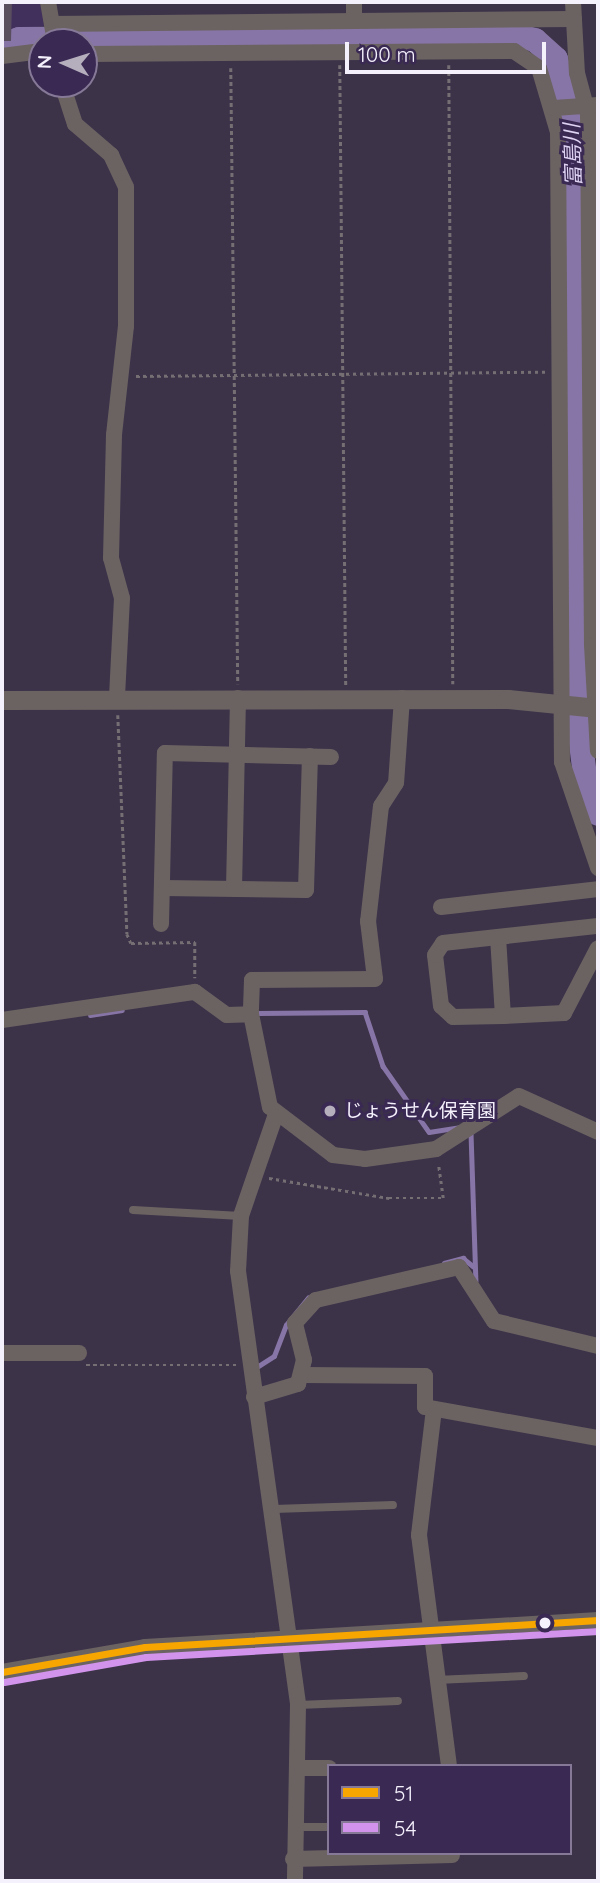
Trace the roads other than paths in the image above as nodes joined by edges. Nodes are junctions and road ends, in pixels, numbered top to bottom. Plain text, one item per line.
1 (48, 2) edge
2 (354, 2) edge
3 (573, 2) edge
4 (573, 19) junction
5 (354, 21) junction
6 (53, 28) edge
7 (98, 30) edge
8 (28, 52) edge
9 (98, 54) edge
10 (2, 55) edge
11 (67, 98) edge
12 (588, 106) edge
13 (557, 107) junction
14 (117, 698) junction
15 (238, 698) junction
16 (402, 698) junction
17 (2, 700) edge
18 (561, 704) junction
19 (596, 707) edge
20 (598, 751) edge
21 (237, 753) junction
22 (310, 756) junction
23 (331, 757) dead end
24 (598, 868) edge
25 (162, 888) junction
26 (598, 888) edge
27 (234, 889) junction
28 (441, 907) dead end
29 (161, 924) dead end
30 (598, 926) edge
31 (498, 937) junction
32 (598, 948) edge
33 (251, 1014) junction
34 (503, 1016) junction
35 (2, 1020) edge
36 (275, 1117) junction
37 (598, 1132) edge
38 (132, 1209) dead end
39 (241, 1216) junction
40 (598, 1346) edge
41 (2, 1353) edge
42 (79, 1353) road end
43 (304, 1375) junction
44 (254, 1397) junction
45 (434, 1409) junction
46 (598, 1438) edge
47 (393, 1505) dead end
48 (274, 1510) junction
49 (598, 1619) edge
50 (429, 1627) junction
51 (290, 1636) junction
52 (2, 1672) edge
53 (524, 1676) dead end
54 (436, 1680) junction
55 (398, 1701) dead end
56 (298, 1705) junction
57 (449, 1764) edge
58 (299, 1768) junction
59 (327, 1768) edge
60 (296, 1827) junction
61 (327, 1827) edge
62 (453, 1855) edge
63 (293, 1859) junction
64 (295, 1881) edge

1 - 6 street
2 - 5 street
3 - 4 street
4 - 5 street
4 - 12 street
5 - 7 street
8 - 10 street
9 - 13 street
11 - 14 street
12 - 13 street
12 - 19 street
13 - 18 street
14 - 15 street
14 - 17 street
15 - 16 street
15 - 21 street
16 - 18 street
16 - 33 street
18 - 19 street
18 - 24 street
19 - 20 street
21 - 22 street
21 - 25 street
21 - 27 street
22 - 23 street
22 - 27 street
25 - 27 street
25 - 29 street
26 - 28 street
30 - 31 street
31 - 34 street
31 - 34 street
32 - 34 street
33 - 35 street
33 - 36 street
36 - 37 street
36 - 39 street
38 - 39 lane
39 - 44 street
40 - 43 street
41 - 42 street
43 - 44 street
43 - 45 street
44 - 48 street
45 - 46 street
45 - 50 street
47 - 48 lane
48 - 51 street
49 - 50 street
50 - 51 street
50 - 54 street
51 - 52 street
51 - 56 street
53 - 54 lane
54 - 57 street
55 - 56 lane
56 - 58 street
58 - 59 street
58 - 60 street
60 - 61 lane
60 - 63 street
62 - 63 street
63 - 64 street

